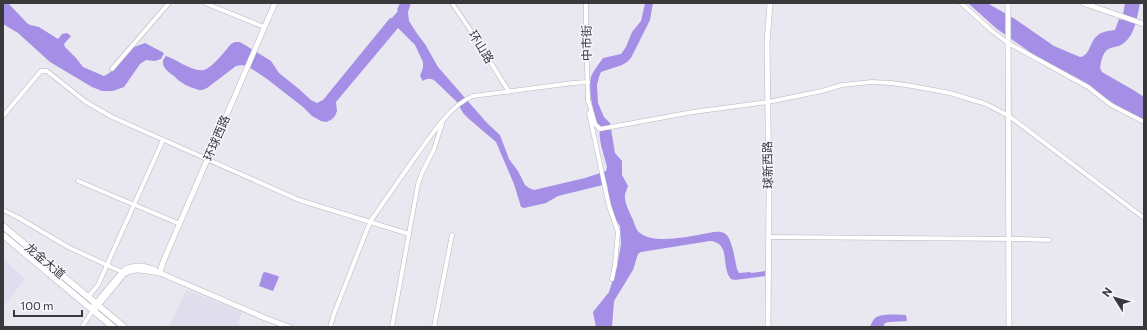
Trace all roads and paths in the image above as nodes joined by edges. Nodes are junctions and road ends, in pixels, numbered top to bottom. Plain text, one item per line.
1 (169, 3) edge
2 (205, 3) edge
3 (275, 3) edge
4 (452, 3) edge
5 (586, 3) edge
6 (770, 3) edge
7 (961, 3) edge
8 (1008, 3) edge
9 (1083, 3) edge
10 (1144, 24) edge
11 (264, 27) junction
12 (1008, 40) junction
13 (112, 69) dead end
14 (588, 82) junction
15 (509, 92) junction
16 (588, 99) junction
17 (768, 102) junction
18 (1008, 115) junction
19 (3, 116) edge
20 (442, 121) junction
21 (1144, 122) edge
22 (163, 140) junction
23 (207, 160) junction
24 (78, 181) dead end
25 (134, 204) junction
26 (3, 210) edge
27 (1144, 218) edge
28 (370, 222) junction
29 (180, 224) junction
30 (3, 226) edge
31 (409, 234) junction
32 (452, 235) dead end
33 (3, 236) edge
34 (769, 237) junction
35 (1008, 239) junction
36 (1049, 240) dead end
37 (107, 265) junction
38 (122, 272) junction
39 (160, 273) junction
40 (612, 279) dead end
41 (88, 298) junction
42 (97, 305) junction
43 (93, 310) junction
44 (82, 327) edge
45 (113, 327) edge
46 (124, 327) edge
47 (289, 327) edge
48 (330, 327) edge
49 (392, 327) edge
50 (434, 327) edge
51 (768, 327) edge
52 (1009, 327) edge

1 - 13 street
2 - 11 street
3 - 11 street, 环球西路
4 - 15 street, 环山路
5 - 14 street, 中市街
6 - 17 street, 球新西路
7 - 12 street
8 - 12 street
9 - 10 street
11 - 23 street, 环球西路
12 - 18 street
12 - 21 street
14 - 15 street
14 - 16 street, 中市街
15 - 20 street
16 - 17 street
16 - 40 street
17 - 18 street
17 - 34 street, 球新西路
18 - 27 street
18 - 35 street
19 - 22 street
20 - 28 street
20 - 31 street
22 - 23 street
22 - 25 street
23 - 28 street
23 - 29 street, 环球西路
24 - 25 street
25 - 29 street
25 - 37 street
26 - 37 street
28 - 31 street
28 - 48 street
29 - 39 street, 环球西路
30 - 41 main road, 龙金大道
31 - 49 street
32 - 50 street
33 - 43 main road, 龙金大道
34 - 35 street
34 - 51 street, 球新西路
35 - 36 street
35 - 52 street
37 - 38 street
37 - 41 street
38 - 39 street
38 - 42 street
39 - 42 street
39 - 47 street
41 - 42 main road, 龙金大道
42 - 43 street
42 - 46 main road, 龙金大道
43 - 44 street
43 - 45 main road, 龙金大道

